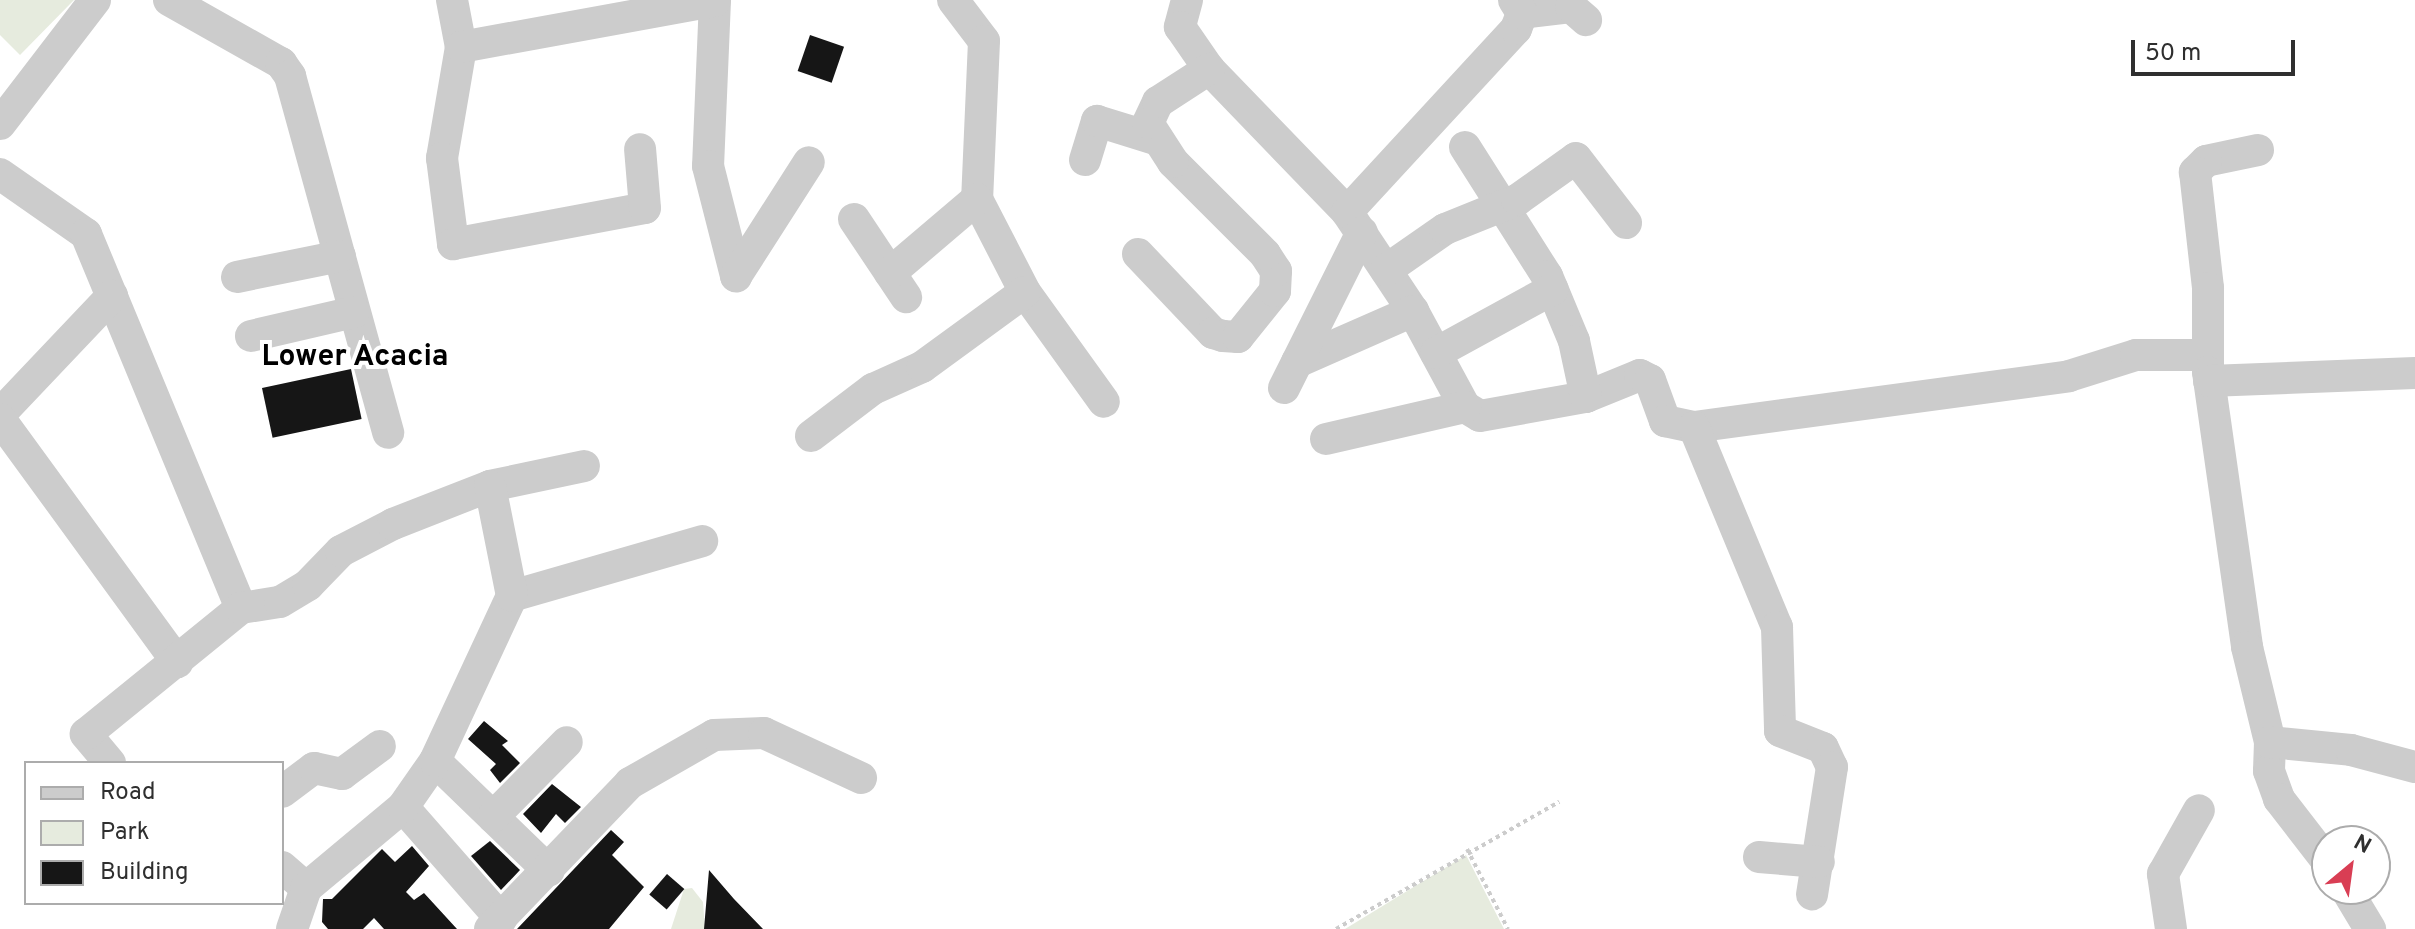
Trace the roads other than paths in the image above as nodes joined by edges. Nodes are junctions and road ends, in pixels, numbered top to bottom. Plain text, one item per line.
1 (95, 0) edge
2 (169, 0) edge
3 (452, 0) edge
4 (953, 0) edge
5 (1187, 0) edge
6 (715, 1) edge
7 (1518, 6) edge
8 (1586, 20) dead end
9 (461, 47) junction
10 (1209, 69) junction
11 (0, 124) edge
12 (1152, 138) junction
13 (1465, 147) dead end
14 (640, 149) dead end
15 (2258, 150) dead end
16 (1085, 160) dead end
17 (809, 162) dead end
18 (0, 174) edge
19 (977, 199) junction
20 (1507, 203) junction
21 (854, 219) dead end
22 (1355, 222) junction
23 (1626, 223) dead end
24 (1138, 254) dead end
25 (340, 256) junction
26 (1386, 270) junction
27 (237, 277) dead end
28 (1553, 289) junction
29 (1025, 292) junction
30 (112, 296) junction
31 (1413, 311) junction
32 (354, 312) junction
33 (251, 336) dead end
34 (1436, 353) junction
35 (2208, 368) junction
36 (2415, 373) edge
37 (1586, 397) junction
38 (1104, 402) dead end
39 (1465, 407) junction
40 (0, 416) edge
41 (1694, 427) junction
42 (388, 433) dead end
43 (808, 434) dead end
44 (1326, 439) dead end
45 (584, 466) dead end
46 (490, 486) junction
47 (702, 541) dead end
48 (512, 596) junction
49 (241, 608) junction
50 (177, 662) junction
51 (567, 742) dead end
52 (2270, 742) junction
53 (380, 746) dead end
54 (108, 761) edge
55 (435, 761) junction
56 (2415, 767) edge
57 (861, 778) dead end
58 (284, 790) edge
59 (403, 807) junction
60 (2199, 810) dead end
61 (493, 817) junction
62 (2311, 840) edge
63 (1759, 857) dead end
64 (1819, 862) junction
65 (549, 871) junction
66 (294, 877) edge
67 (1812, 894) dead end
68 (2356, 905) edge
69 (496, 924) edge
70 (292, 929) edge
71 (2171, 929) edge
72 (2370, 929) edge

1 - 11 street
2 - 25 street
3 - 9 street
4 - 19 street
5 - 10 street
6 - 9 street
6 - 17 street
7 - 8 street
7 - 22 street
9 - 14 street
10 - 12 street
10 - 22 street
12 - 16 street
12 - 24 street
13 - 20 street
15 - 35 street
18 - 30 street
19 - 21 street
19 - 29 street
20 - 23 street
20 - 26 street
20 - 28 street
22 - 26 street
22 - 31 street
25 - 27 street
25 - 32 street
26 - 31 street
28 - 34 street
28 - 37 street
29 - 38 street
29 - 43 street
30 - 40 street
30 - 49 street
31 - 34 street
32 - 33 street
32 - 42 street
34 - 39 street
35 - 36 street
35 - 41 street
35 - 52 street
37 - 39 street
37 - 41 street
39 - 44 street
40 - 50 street
41 - 64 street
45 - 46 street
46 - 48 street
46 - 49 street
47 - 48 street
48 - 55 street
49 - 50 street
50 - 54 street
51 - 61 street
52 - 56 street
52 - 62 street
53 - 58 street
55 - 59 street
55 - 61 street
57 - 65 street
59 - 66 street
59 - 69 street
60 - 71 street
61 - 65 street
63 - 64 street
64 - 67 street
65 - 69 street
66 - 70 street
68 - 72 street

